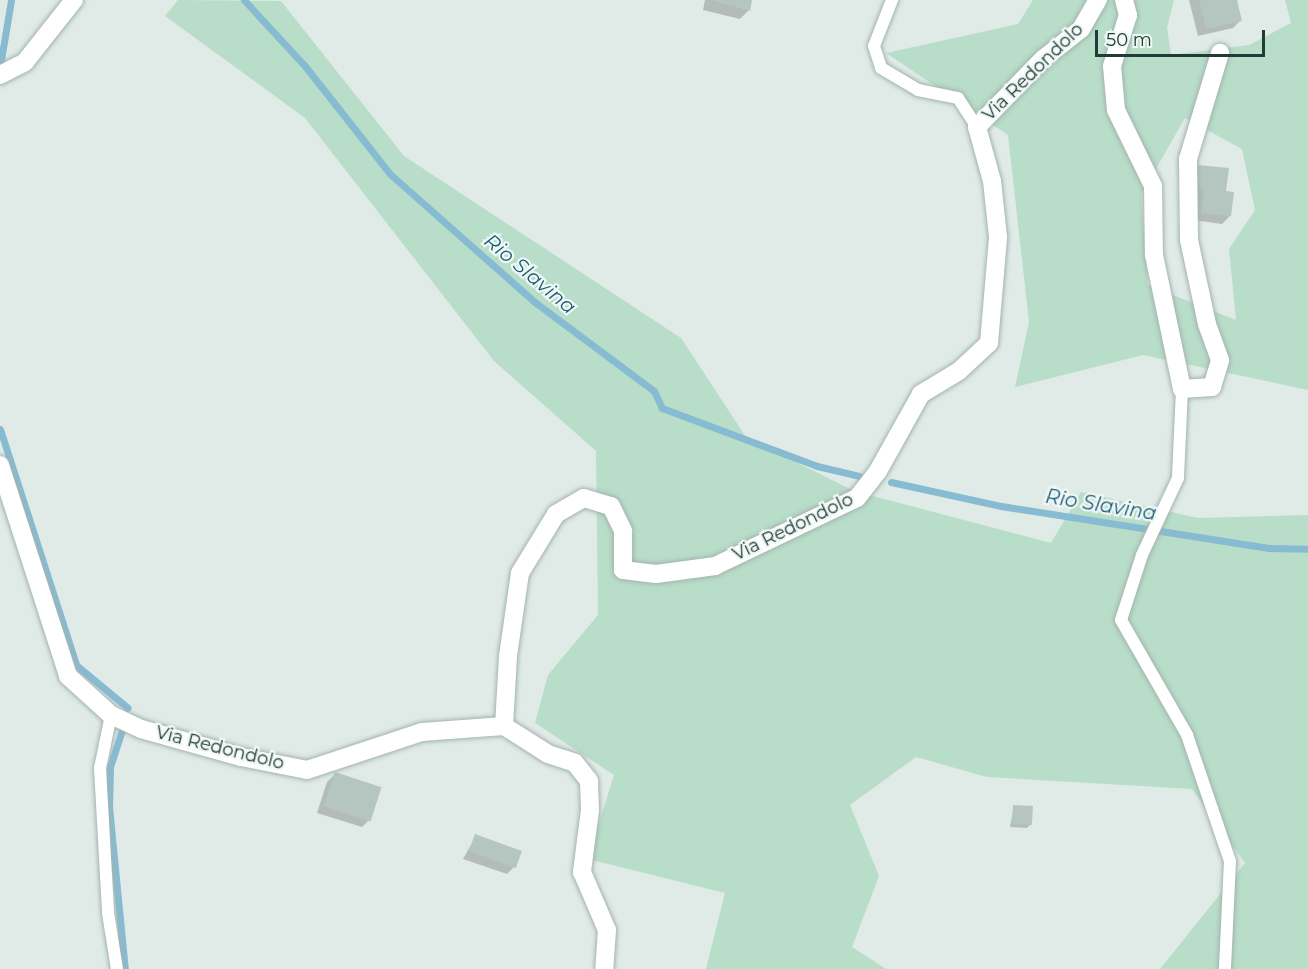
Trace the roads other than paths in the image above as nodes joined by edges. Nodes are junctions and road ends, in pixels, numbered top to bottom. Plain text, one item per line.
1 (74, 0) edge
2 (892, 0) edge
3 (1098, 0) edge
4 (1124, 0) edge
5 (1220, 53) dead end
6 (0, 75) edge
7 (977, 126) junction
8 (1182, 389) junction
9 (0, 465) edge
10 (111, 715) junction
11 (504, 726) junction
12 (117, 969) edge
13 (604, 969) edge
14 (1225, 969) edge

1 - 6 street
2 - 7 lane
3 - 7 street, Via Redondolo
4 - 8 street
5 - 8 street
7 - 11 street, Via Redondolo
8 - 14 lane
9 - 10 street, Via Redondolo
10 - 11 street, Via Redondolo
10 - 12 lane
11 - 13 street

